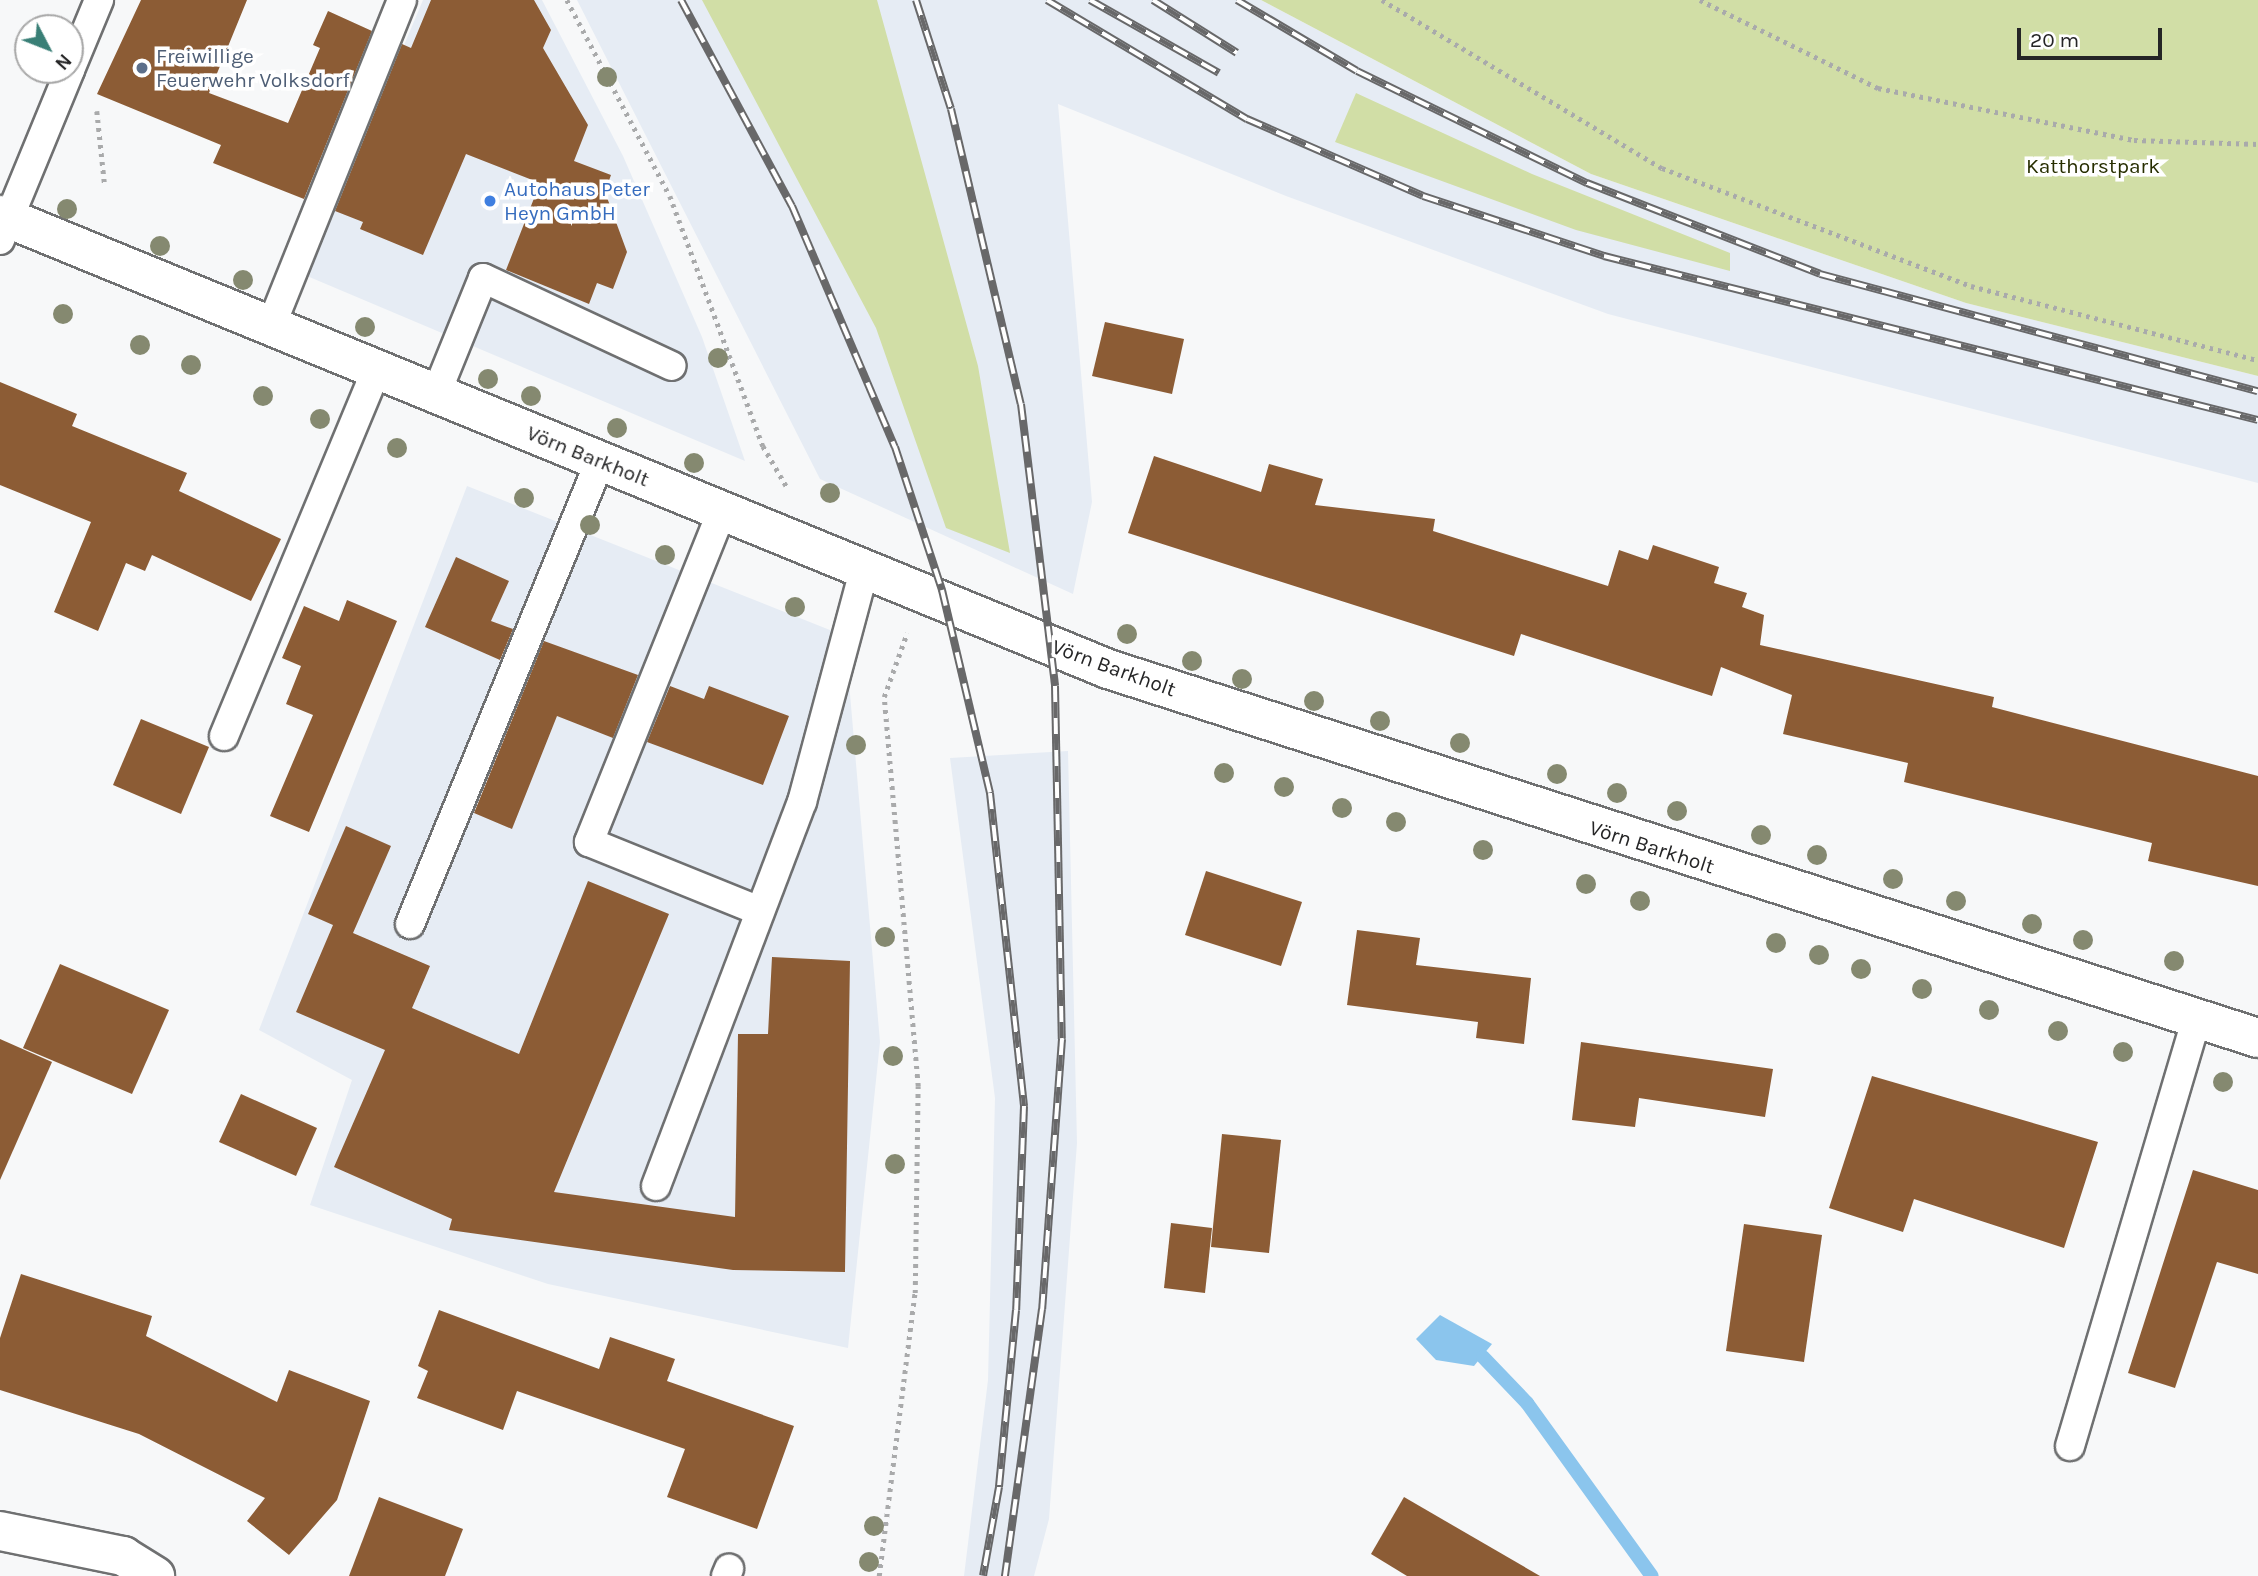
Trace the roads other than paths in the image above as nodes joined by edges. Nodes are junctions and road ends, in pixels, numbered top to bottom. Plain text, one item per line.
1 (99, 0) edge
2 (402, 0) edge
3 (84, 36) edge
4 (64, 84) edge
5 (3, 224) edge
6 (271, 326) junction
7 (672, 366) dead end
8 (377, 369) junction
9 (436, 394) junction
10 (600, 461) junction
11 (722, 511) junction
12 (864, 570) junction
13 (224, 736) dead end
14 (760, 911) junction
15 (410, 924) dead end
16 (2196, 1020) junction
17 (2258, 1038) edge
18 (656, 1186) dead end
19 (2070, 1446) dead end
20 (0, 1531) edge
21 (155, 1576) edge

1 - 3 lane
2 - 6 lane
4 - 5 lane
5 - 6 street, Vörn Barkholt
6 - 8 street, Vörn Barkholt
7 - 9 lane
8 - 9 street, Vörn Barkholt
8 - 13 lane
9 - 10 street, Vörn Barkholt
10 - 11 street, Vörn Barkholt
10 - 15 lane
11 - 12 street, Vörn Barkholt
11 - 14 lane
12 - 14 lane
12 - 16 street, Vörn Barkholt
14 - 18 lane
16 - 17 street, Vörn Barkholt
16 - 19 lane
20 - 21 street

